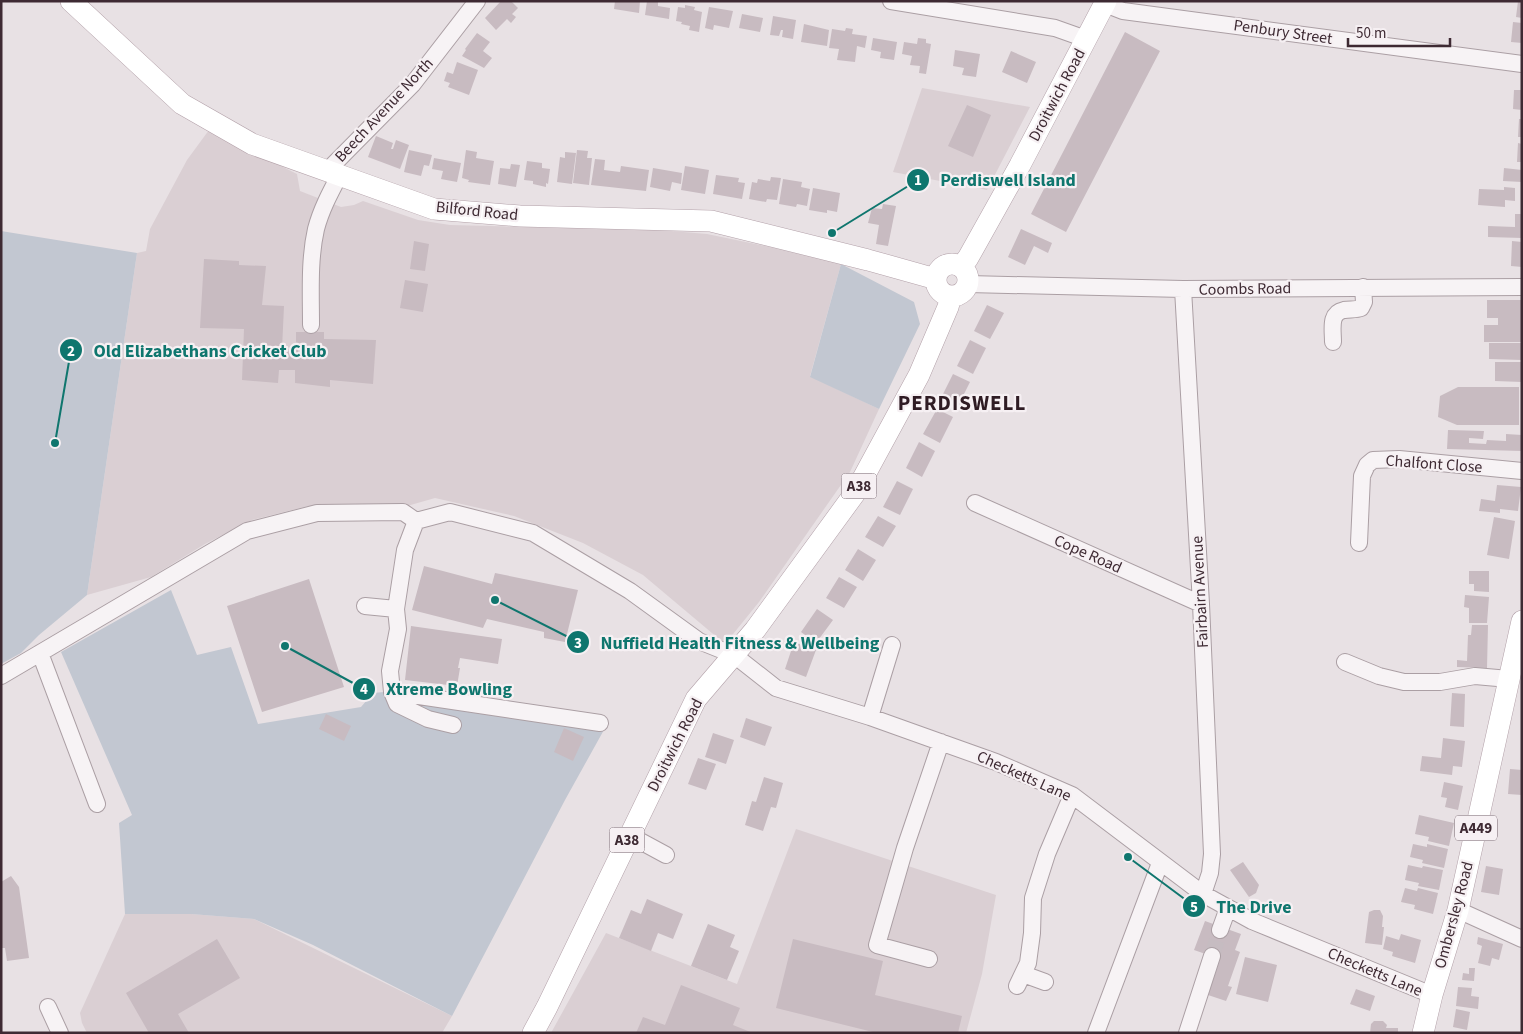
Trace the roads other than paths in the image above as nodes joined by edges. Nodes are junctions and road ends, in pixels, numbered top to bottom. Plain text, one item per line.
1 (71, 1) edge
2 (477, 1) edge
3 (891, 1) edge
4 (1106, 3) edge
5 (1086, 39) junction
6 (1522, 64) edge
7 (333, 173) junction
8 (936, 279) junction
9 (960, 282) junction
10 (1363, 287) junction
11 (1522, 287) edge
12 (1183, 289) junction
13 (311, 325) dead end
14 (1332, 342) dead end
15 (1522, 472) edge
16 (975, 503) dead end
17 (416, 521) junction
18 (1358, 543) dead end
19 (1201, 604) junction
20 (365, 606) dead end
21 (396, 609) junction
22 (1522, 621) edge
23 (892, 645) dead end
24 (40, 653) junction
25 (734, 655) junction
26 (1345, 662) dead end
27 (1, 676) edge
28 (1509, 679) junction
29 (392, 692) junction
30 (870, 716) junction
31 (600, 723) dead end
32 (453, 725) dead end
33 (941, 742) junction
34 (1072, 795) junction
35 (97, 804) dead end
36 (629, 836) junction
37 (666, 855) dead end
38 (1160, 863) junction
39 (1203, 894) junction
40 (1228, 908) junction
41 (1458, 910) junction
42 (1220, 930) tunnel mouth
43 (1522, 938) edge
44 (1212, 956) tunnel mouth
45 (929, 959) dead end
46 (1045, 982) dead end
47 (1432, 996) junction
48 (48, 1008) dead end
49 (60, 1033) edge
50 (533, 1033) edge
51 (1096, 1033) edge
52 (1187, 1033) edge
53 (1423, 1033) edge

1 - 7 main road, Bilford Road
2 - 7 street, Beech Avenue North
3 - 5 street
4 - 5 main road, Droitwich Road / A38
4 - 6 street, Penbury Street
5 - 9 main road, Droitwich Road / A38
7 - 8 main road, Bilford Road
7 - 13 street, Beech Avenue North
8 - 9 main road
8 - 9 main road
9 - 12 street, Coombs Road
9 - 25 main road, Droitwich Road / A38
10 - 11 street, Coombs Road
10 - 12 street, Coombs Road
10 - 14 street
12 - 19 street, Fairbairn Avenue
15 - 18 street, Chalfont Close
16 - 19 street, Cope Road
17 - 21 street
17 - 24 street
17 - 25 street, Checketts Lane
19 - 39 street, Fairbairn Avenue
20 - 21 street
21 - 29 street
22 - 28 main road, Ombersley Road / A449
23 - 30 street
24 - 27 street
24 - 35 street
25 - 30 street, Checketts Lane
25 - 36 main road, Droitwich Road / A38
26 - 28 street
28 - 41 main road, Ombersley Road / A449
29 - 31 street
29 - 32 street
30 - 33 street, Checketts Lane
33 - 34 street, Checketts Lane
33 - 45 street
34 - 38 street, Checketts Lane
34 - 46 street
36 - 37 street
36 - 50 main road, Droitwich Road / A38
38 - 39 street, Checketts Lane
38 - 51 street
39 - 40 street, Checketts Lane
40 - 42 street
40 - 47 street, Checketts Lane
41 - 43 street
41 - 47 main road, Ombersley Road / A449
44 - 52 street
47 - 53 main road, Ombersley Road / A449
48 - 49 street

